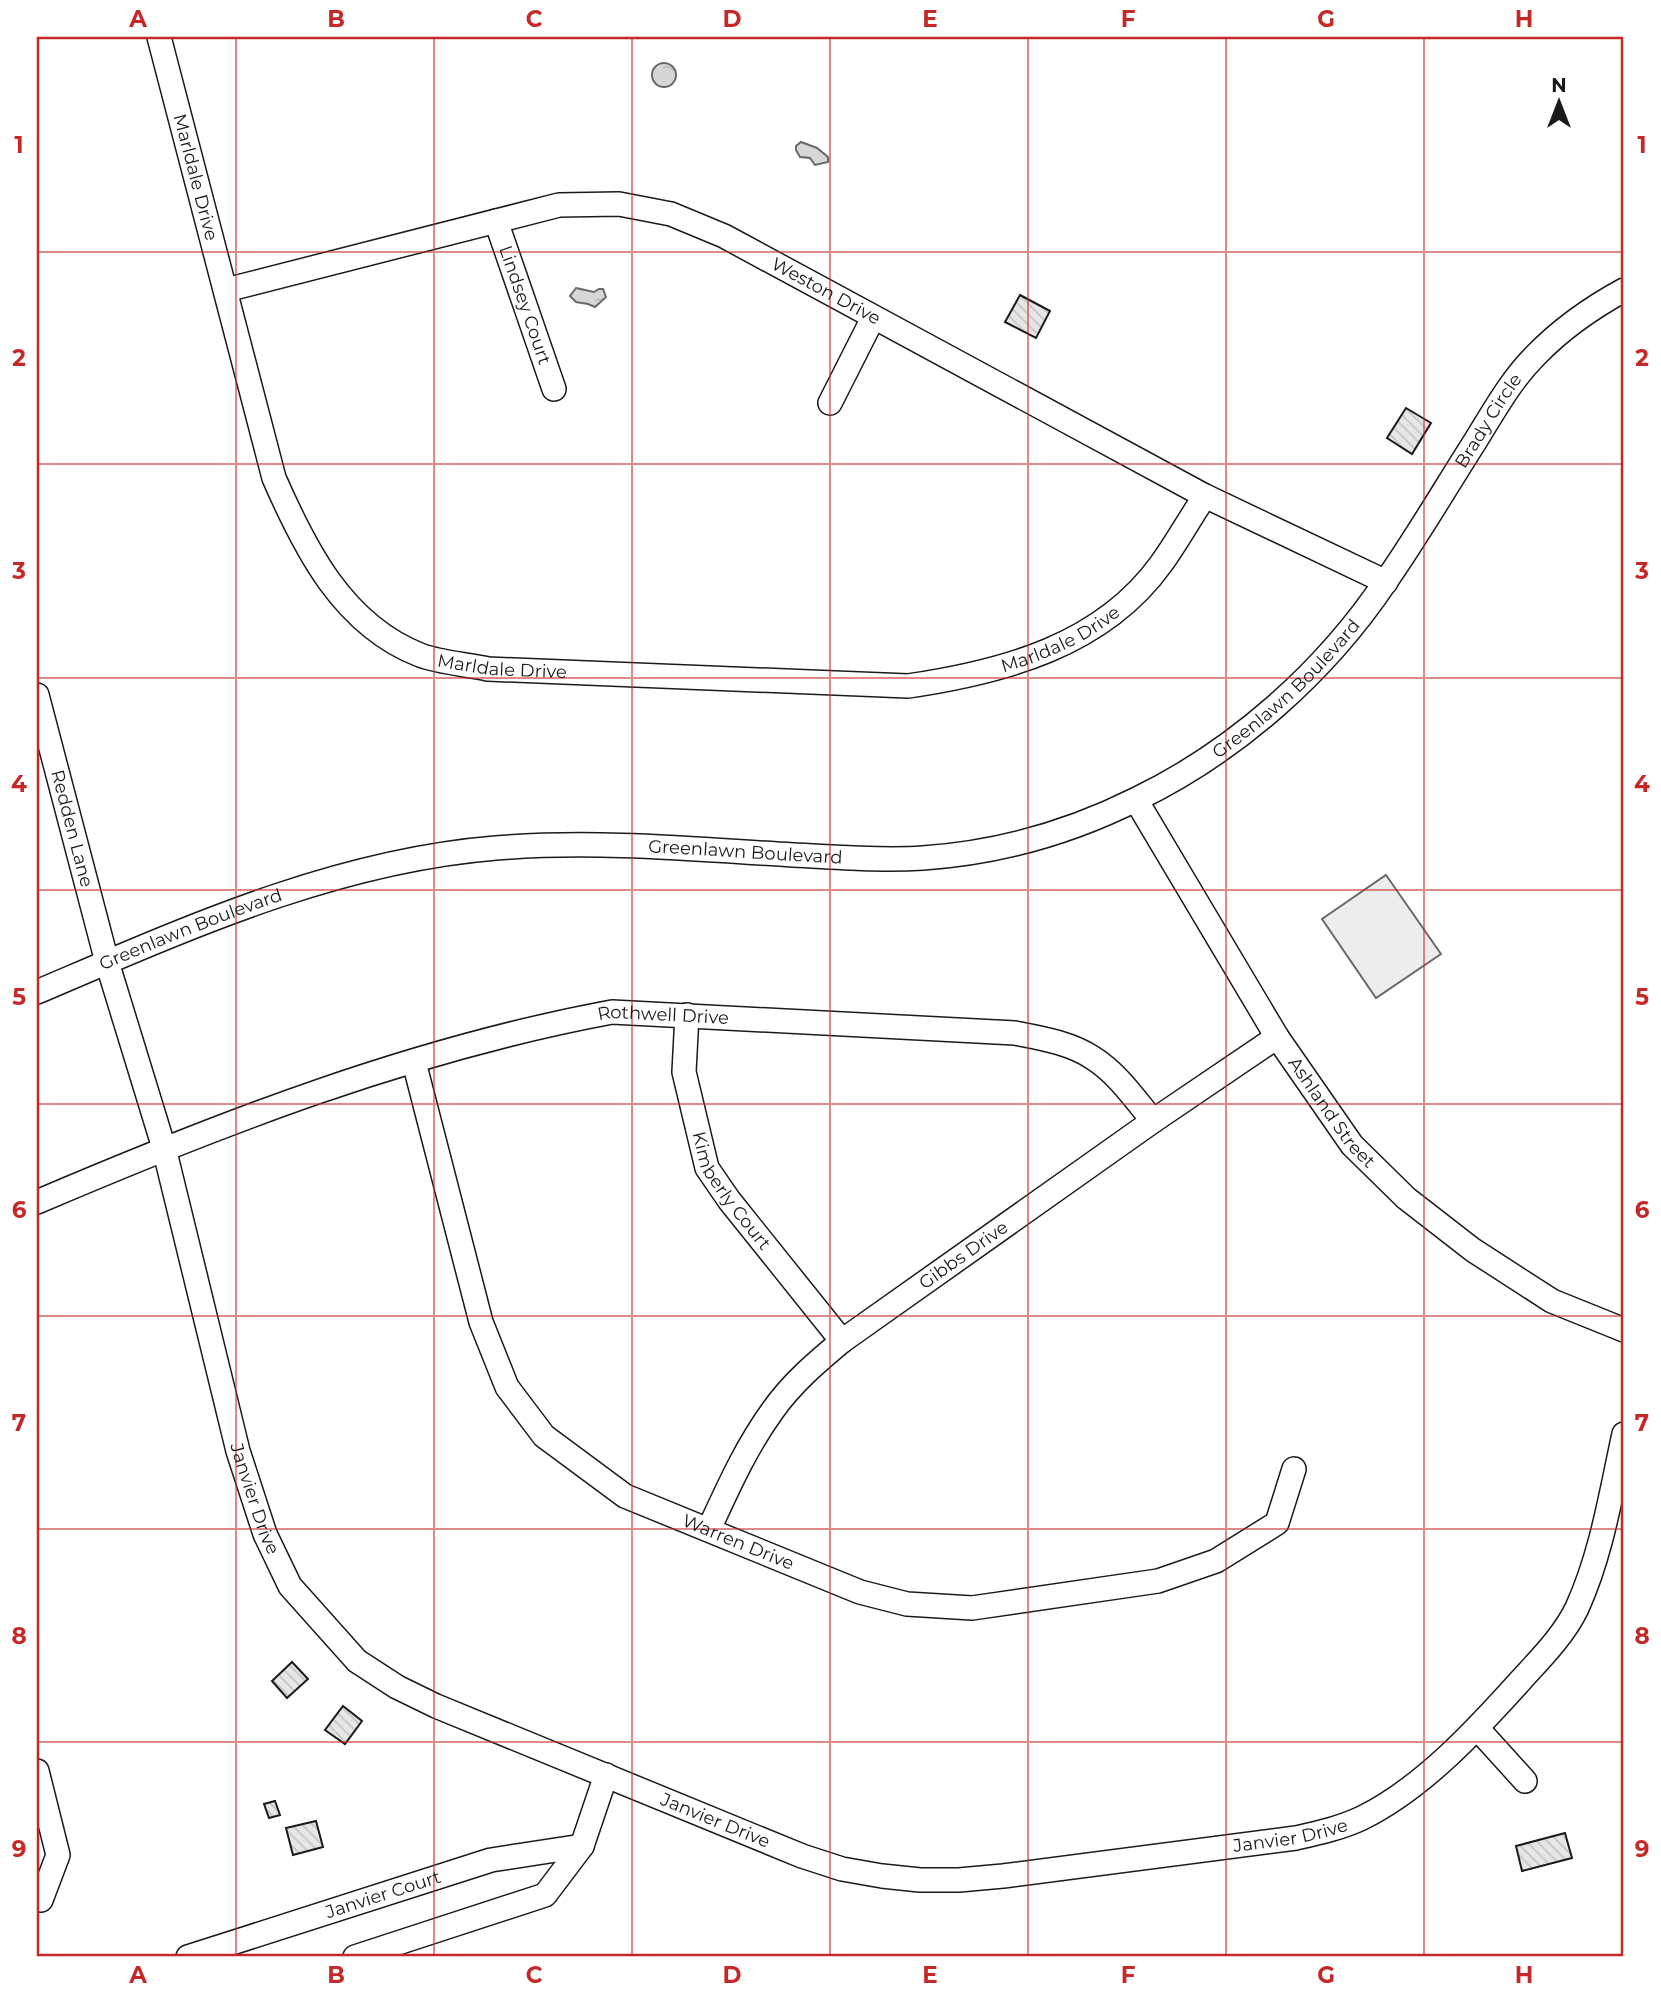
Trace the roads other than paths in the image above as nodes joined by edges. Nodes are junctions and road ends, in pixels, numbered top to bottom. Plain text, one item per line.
1 (159, 37) edge
2 (496, 221) junction
3 (226, 290) junction
4 (1624, 290) edge
5 (873, 317) junction
6 (554, 389) dead end
7 (830, 403) dead end
8 (1205, 496) junction
9 (1386, 582) junction
10 (37, 695) edge
11 (1136, 800) junction
12 (107, 962) junction
13 (37, 992) edge
14 (687, 1015) junction
15 (1277, 1037) junction
16 (414, 1062) junction
17 (1153, 1121) junction
18 (164, 1148) junction
19 (37, 1202) edge
20 (1624, 1331) edge
21 (842, 1340) junction
22 (1624, 1434) edge
23 (1294, 1469) dead end
24 (709, 1529) junction
25 (1477, 1728) junction
26 (37, 1770) edge
27 (606, 1775) junction
28 (1525, 1781) dead end
29 (582, 1846) junction
30 (41, 1899) dead end
31 (188, 1957) edge
32 (355, 1957) edge

1 - 3 street, Marldale Drive
2 - 3 street, Weston Drive
2 - 5 street, Weston Drive
2 - 6 street, Lindsey Court
3 - 8 street, Marldale Drive
4 - 9 street, Brady Circle
5 - 7 street
5 - 8 street, Weston Drive
8 - 9 street, Weston Drive
9 - 11 street, Greenlawn Boulevard
10 - 12 street, Redden Lane
11 - 12 street, Greenlawn Boulevard
11 - 15 street, Ashland Street
12 - 13 street, Greenlawn Boulevard
12 - 18 street, Janvier Drive
14 - 16 street, Rothwell Drive
14 - 17 street, Rothwell Drive
14 - 21 street, Kimberly Court
15 - 17 street, Gibbs Drive
15 - 20 street, Ashland Street
16 - 18 street, Rothwell Drive
16 - 24 street, Warren Drive
17 - 21 street, Gibbs Drive
18 - 19 street, Rothwell Drive
18 - 27 street, Janvier Drive
21 - 24 street, Gibbs Drive
22 - 25 street, Janvier Drive
23 - 24 street, Warren Drive
25 - 27 street, Janvier Drive
25 - 28 street
26 - 30 street
27 - 29 street
29 - 31 street, Janvier Court
29 - 32 street

